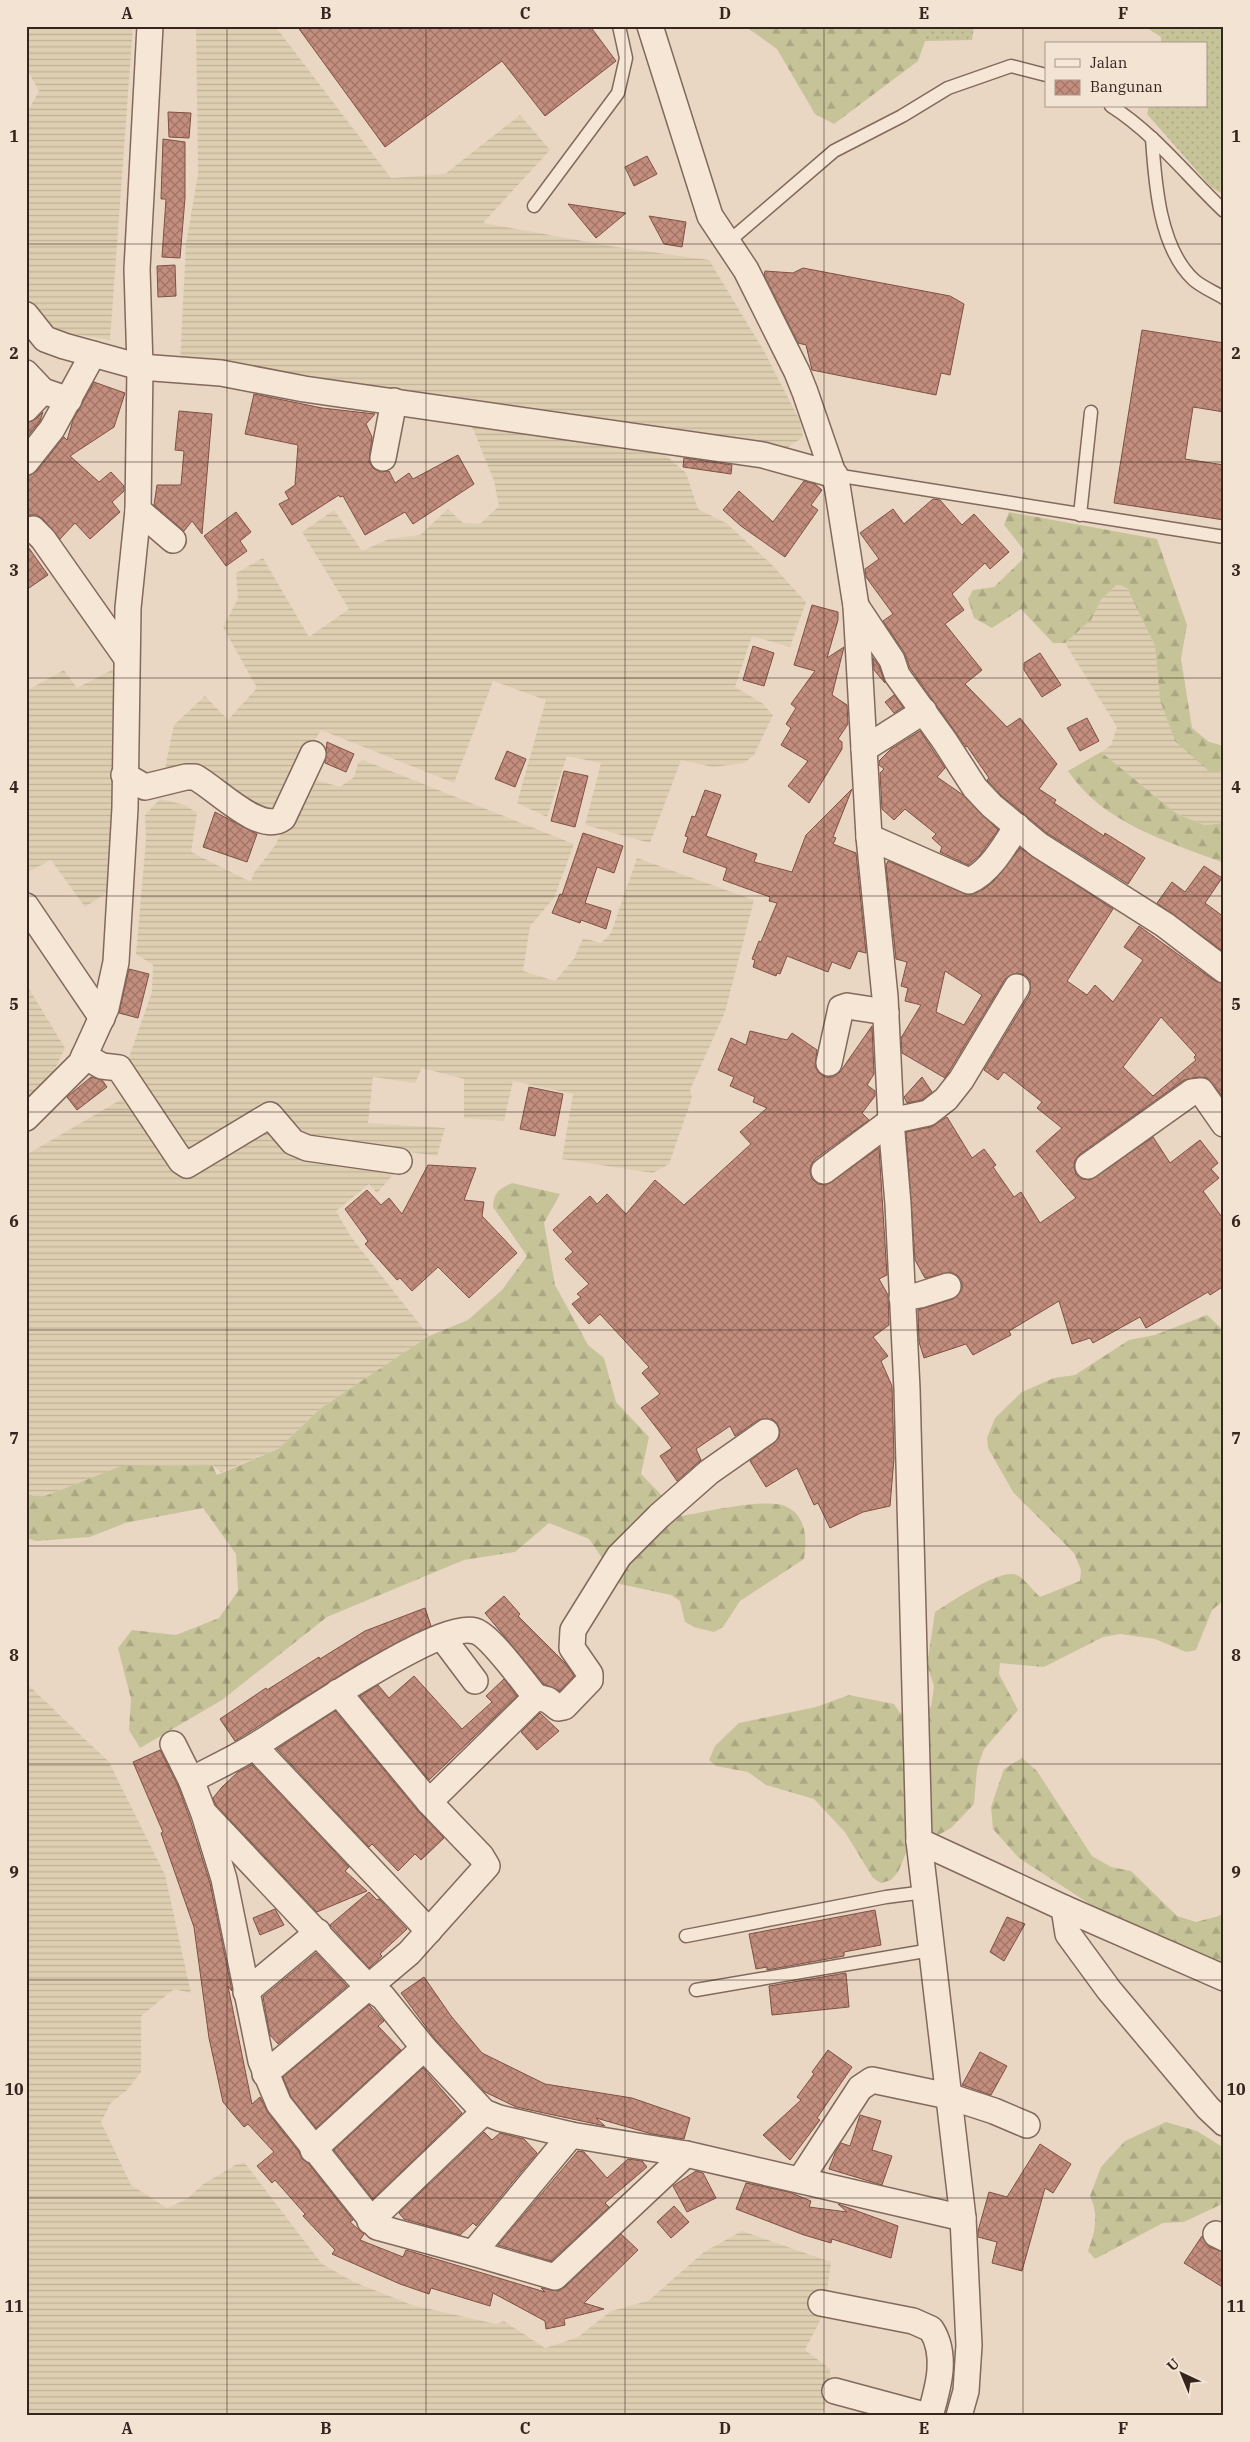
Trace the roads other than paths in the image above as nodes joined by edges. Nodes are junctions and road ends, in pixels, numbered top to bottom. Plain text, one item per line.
1 (150, 26) edge
2 (620, 26) edge
3 (650, 26) edge
4 (1045, 75) edge
5 (1114, 108) edge
6 (1152, 138) junction
7 (534, 206) dead end
8 (1224, 212) edge
9 (728, 242) junction
10 (1224, 298) edge
11 (26, 315) edge
12 (45, 339) junction
13 (93, 354) junction
14 (26, 364) edge
15 (140, 367) junction
16 (35, 382) edge
17 (69, 400) junction
18 (394, 401) junction
19 (26, 409) edge
20 (1091, 412) dead end
21 (383, 458) dead end
22 (26, 462) edge
23 (835, 475) junction
24 (138, 510) junction
25 (1080, 515) junction
26 (26, 530) edge
27 (1224, 537) edge
28 (173, 540) dead end
29 (856, 606) junction
30 (126, 657) junction
31 (924, 711) junction
32 (864, 749) junction
33 (313, 754) dead end
34 (124, 774) junction
35 (1017, 826) junction
36 (869, 837) junction
37 (26, 906) edge
38 (1224, 970) edge
39 (1017, 987) dead end
40 (886, 1012) junction
41 (102, 1018) junction
42 (84, 1056) junction
43 (829, 1063) dead end
44 (26, 1118) edge
45 (891, 1121) junction
46 (1224, 1124) edge
47 (399, 1160) dead end
48 (1088, 1166) dead end
49 (824, 1170) dead end
50 (948, 1286) dead end
51 (902, 1298) junction
52 (766, 1432) dead end
53 (442, 1637) junction
54 (476, 1681) dead end
55 (338, 1692) junction
56 (536, 1697) junction
57 (173, 1744) dead end
58 (255, 1746) junction
59 (191, 1780) junction
60 (429, 1802) junction
61 (204, 1814) junction
62 (919, 1841) junction
63 (925, 1892) junction
64 (1064, 1908) junction
65 (428, 1931) junction
66 (318, 1932) junction
67 (686, 1936) dead end
68 (931, 1950) junction
69 (1224, 1978) edge
70 (368, 1987) junction
71 (696, 1990) dead end
72 (246, 1992) junction
73 (424, 2048) junction
74 (265, 2074) junction
75 (948, 2096) junction
76 (484, 2112) junction
77 (1224, 2124) edge
78 (1027, 2126) dead end
79 (572, 2136) junction
80 (313, 2150) junction
81 (686, 2154) junction
82 (800, 2180) junction
83 (963, 2218) junction
84 (370, 2221) junction
85 (474, 2253) junction
86 (821, 2303) dead end
87 (835, 2391) dead end
88 (929, 2416) edge
89 (959, 2416) edge

1 - 15 street
2 - 7 lane
3 - 9 street
4 - 9 lane
5 - 6 lane
6 - 8 lane
6 - 10 lane
9 - 23 street
11 - 12 street
12 - 13 street
12 - 14 street
13 - 15 street
13 - 17 street
15 - 18 street
15 - 24 street
16 - 17 street
16 - 19 street
17 - 22 street
18 - 21 street
18 - 23 street
20 - 25 lane
23 - 25 lane
23 - 29 street
24 - 28 street
24 - 30 street
25 - 27 lane
26 - 30 street
29 - 31 street
29 - 32 street
30 - 34 street
31 - 32 street
31 - 35 street
32 - 36 street
33 - 34 street
34 - 41 street
35 - 36 street
35 - 38 street
36 - 40 street
37 - 41 street
39 - 45 street
40 - 43 street
40 - 45 street
41 - 42 street
42 - 44 street
42 - 47 street
45 - 49 street
45 - 51 street
46 - 48 street
50 - 51 street
51 - 62 street
52 - 56 street
53 - 54 street
53 - 55 street
53 - 56 street
55 - 58 street
55 - 60 street
56 - 60 street
57 - 59 street
58 - 59 street
58 - 65 street
59 - 61 street
60 - 65 street
61 - 66 street
61 - 72 street
62 - 63 street
62 - 64 street
63 - 67 lane
63 - 68 street
64 - 69 street
64 - 77 street
65 - 70 street
66 - 70 street
66 - 72 street
68 - 71 lane
68 - 75 street
70 - 73 street
70 - 74 street
72 - 74 street
73 - 76 street
73 - 80 street
74 - 80 street
75 - 78 street
75 - 82 street
75 - 83 street
76 - 79 street
76 - 84 street
79 - 81 street
79 - 85 street
80 - 84 street
81 - 82 street
81 - 85 street
82 - 83 street
83 - 89 street
84 - 85 street
86 - 88 street
87 - 88 street

